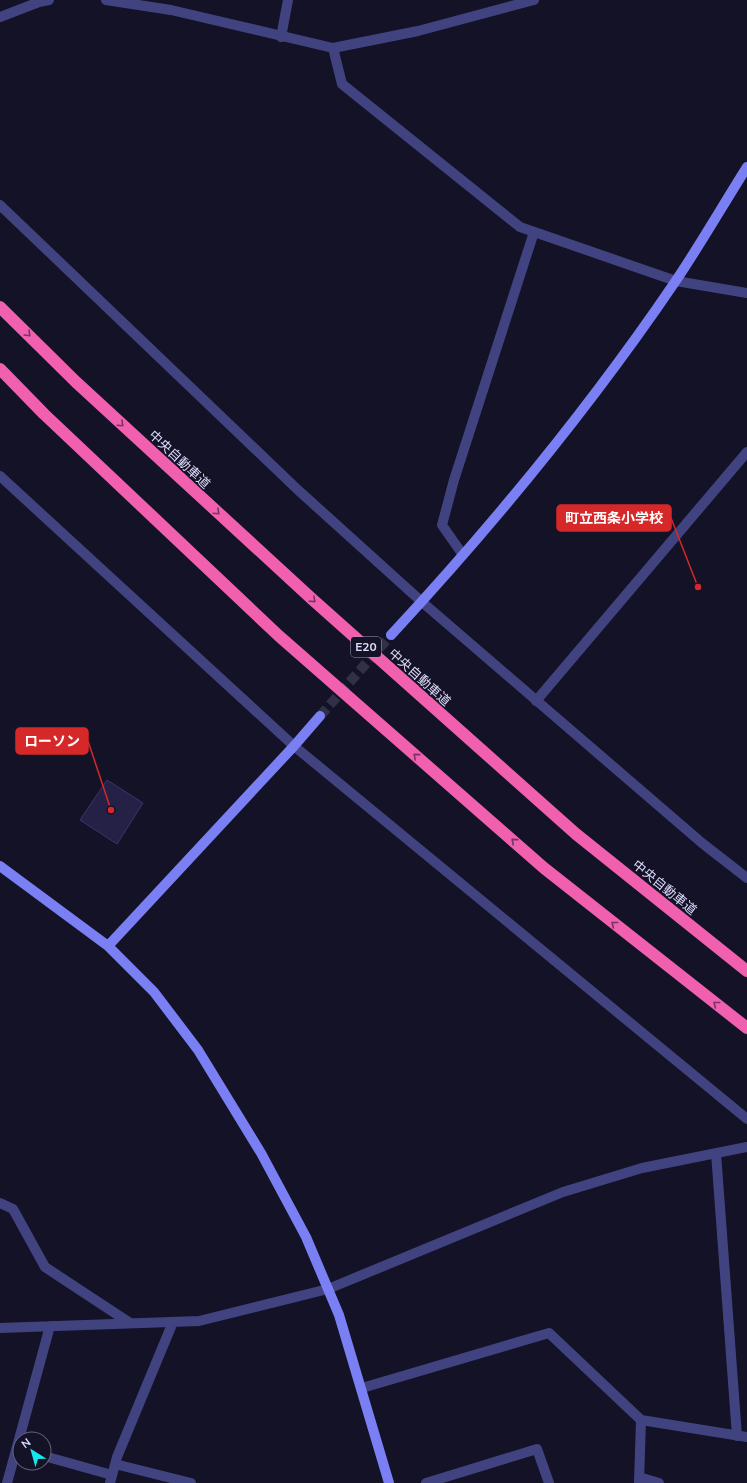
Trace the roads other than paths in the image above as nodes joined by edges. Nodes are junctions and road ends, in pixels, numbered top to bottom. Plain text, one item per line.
1 (49, 0) edge
2 (106, 0) edge
3 (288, 0) edge
4 (534, 0) edge
5 (0, 17) edge
6 (281, 37) junction
7 (333, 48) junction
8 (747, 167) edge
9 (0, 204) edge
10 (534, 232) junction
11 (676, 281) junction
12 (747, 293) edge
13 (0, 307) edge
14 (0, 369) edge
15 (747, 452) edge
16 (0, 476) edge
17 (463, 555) junction
18 (422, 602) junction
19 (392, 635) tunnel mouth
20 (536, 701) junction
21 (320, 716) tunnel mouth
22 (294, 746) junction
23 (0, 866) edge
24 (747, 878) edge
25 (108, 946) junction
26 (747, 971) edge
27 (747, 1028) edge
28 (747, 1119) edge
29 (747, 1147) edge
30 (716, 1153) junction
31 (0, 1203) edge
32 (328, 1289) junction
33 (173, 1322) junction
34 (130, 1323) junction
35 (50, 1326) junction
36 (0, 1328) edge
37 (362, 1388) junction
38 (641, 1420) junction
39 (22, 1431) edge
40 (742, 1437) edge
41 (52, 1459) edge
42 (115, 1464) junction
43 (12, 1467) edge
44 (111, 1479) edge
45 (639, 1480) edge
46 (7, 1483) edge
47 (191, 1483) edge
48 (389, 1483) edge
49 (426, 1483) edge
50 (549, 1483) edge
51 (659, 1483) edge

1 - 5 street
2 - 6 street
3 - 6 street
4 - 7 street
6 - 7 street
7 - 10 street
8 - 11 street
9 - 18 street
10 - 11 street
10 - 17 street
11 - 12 street
11 - 17 street
13 -> 26 highway, 中央自動車道 / E20
27 -> 14 highway
15 - 20 street
16 - 22 street
17 - 18 street
18 - 19 street
18 - 20 street
20 - 24 street
21 - 22 street
22 - 25 street
22 - 28 street
23 - 25 street
25 - 32 street
29 - 30 street
30 - 32 street
30 - 40 street
31 - 34 street
32 - 33 street
32 - 37 street
33 - 34 street
33 - 42 street
34 - 35 street
35 - 36 street
35 - 39 street
37 - 38 street
37 - 48 street
38 - 40 street
38 - 45 street
41 - 44 street
42 - 44 street
42 - 47 street
43 - 46 street
45 - 51 street
49 - 50 street

